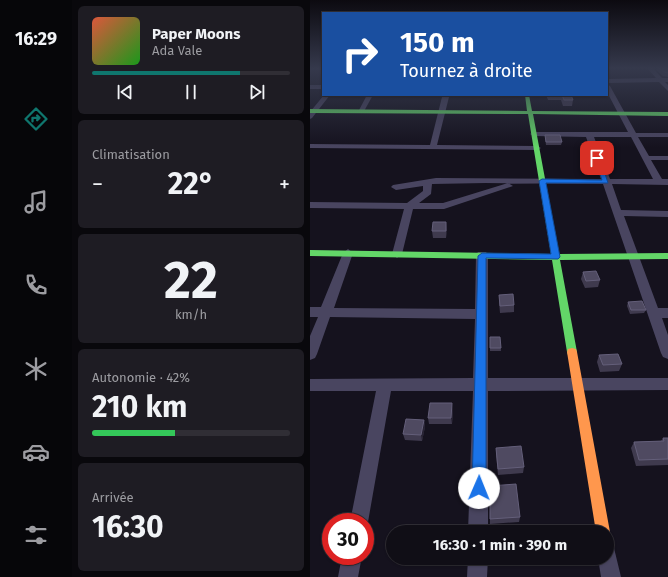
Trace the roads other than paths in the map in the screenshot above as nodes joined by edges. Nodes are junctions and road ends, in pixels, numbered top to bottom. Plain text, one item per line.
1 (612, 95) edge
2 (326, 96) edge
3 (369, 96) edge
4 (446, 96) edge
5 (528, 96) edge
6 (361, 112) junction
7 (312, 113) edge
8 (442, 113) junction
9 (531, 113) junction
10 (622, 114) junction
11 (668, 114) edge
12 (534, 134) junction
13 (589, 134) junction
14 (633, 134) junction
15 (668, 135) edge
16 (310, 146) edge
17 (433, 147) junction
18 (536, 148) junction
19 (646, 158) junction
20 (668, 158) edge
21 (542, 181) junction
22 (428, 182) junction
23 (606, 182) junction
24 (664, 182) edge
25 (508, 186) dead end
26 (396, 187) dead end
27 (310, 205) edge
28 (409, 206) junction
29 (617, 213) junction
30 (668, 214) edge
31 (310, 253) edge
32 (348, 253) junction
33 (397, 254) junction
34 (482, 256) junction
35 (633, 256) junction
36 (668, 256) edge
37 (555, 257) junction
38 (310, 312) edge
39 (326, 312) junction
40 (653, 313) junction
41 (668, 313) edge
42 (482, 314) junction
43 (668, 353) edge
44 (310, 354) edge
45 (577, 383) junction
46 (481, 384) junction
47 (668, 384) edge
48 (310, 385) edge
49 (385, 385) junction
50 (361, 513) edge
51 (478, 525) edge
52 (602, 525) edge
53 (350, 565) edge
54 (478, 565) edge
55 (609, 565) edge
56 (348, 577) edge
57 (477, 577) edge
58 (611, 577) edge

1 - 10 street
2 - 7 street
3 - 6 street
4 - 8 street
5 - 9 street
6 - 7 street
6 - 8 street
8 - 9 street
8 - 17 street
9 - 10 street
9 - 12 street
10 - 11 street
10 - 14 street
12 - 13 street
12 - 18 street
13 - 14 street
13 - 23 street
14 - 15 street
14 - 19 street
16 - 17 street
17 - 18 street
18 - 21 street
19 - 20 street
19 - 24 street
21 - 22 street
21 - 23 street
21 - 37 street
22 - 26 street
22 - 28 street
23 - 24 street
23 - 29 street
25 - 28 street
27 - 28 street
28 - 33 street
29 - 30 street
29 - 35 street
31 - 32 street
32 - 33 street
32 - 39 street
33 - 34 street
34 - 37 street
34 - 42 street
35 - 36 street
35 - 37 street
35 - 40 street
37 - 45 street
38 - 39 street
39 - 42 street
39 - 44 street
40 - 41 street
40 - 43 street
42 - 46 street
45 - 46 street
45 - 47 street
45 - 52 street
46 - 49 street
46 - 51 street
48 - 49 street
49 - 50 street
53 - 56 street
54 - 57 street
55 - 58 street

